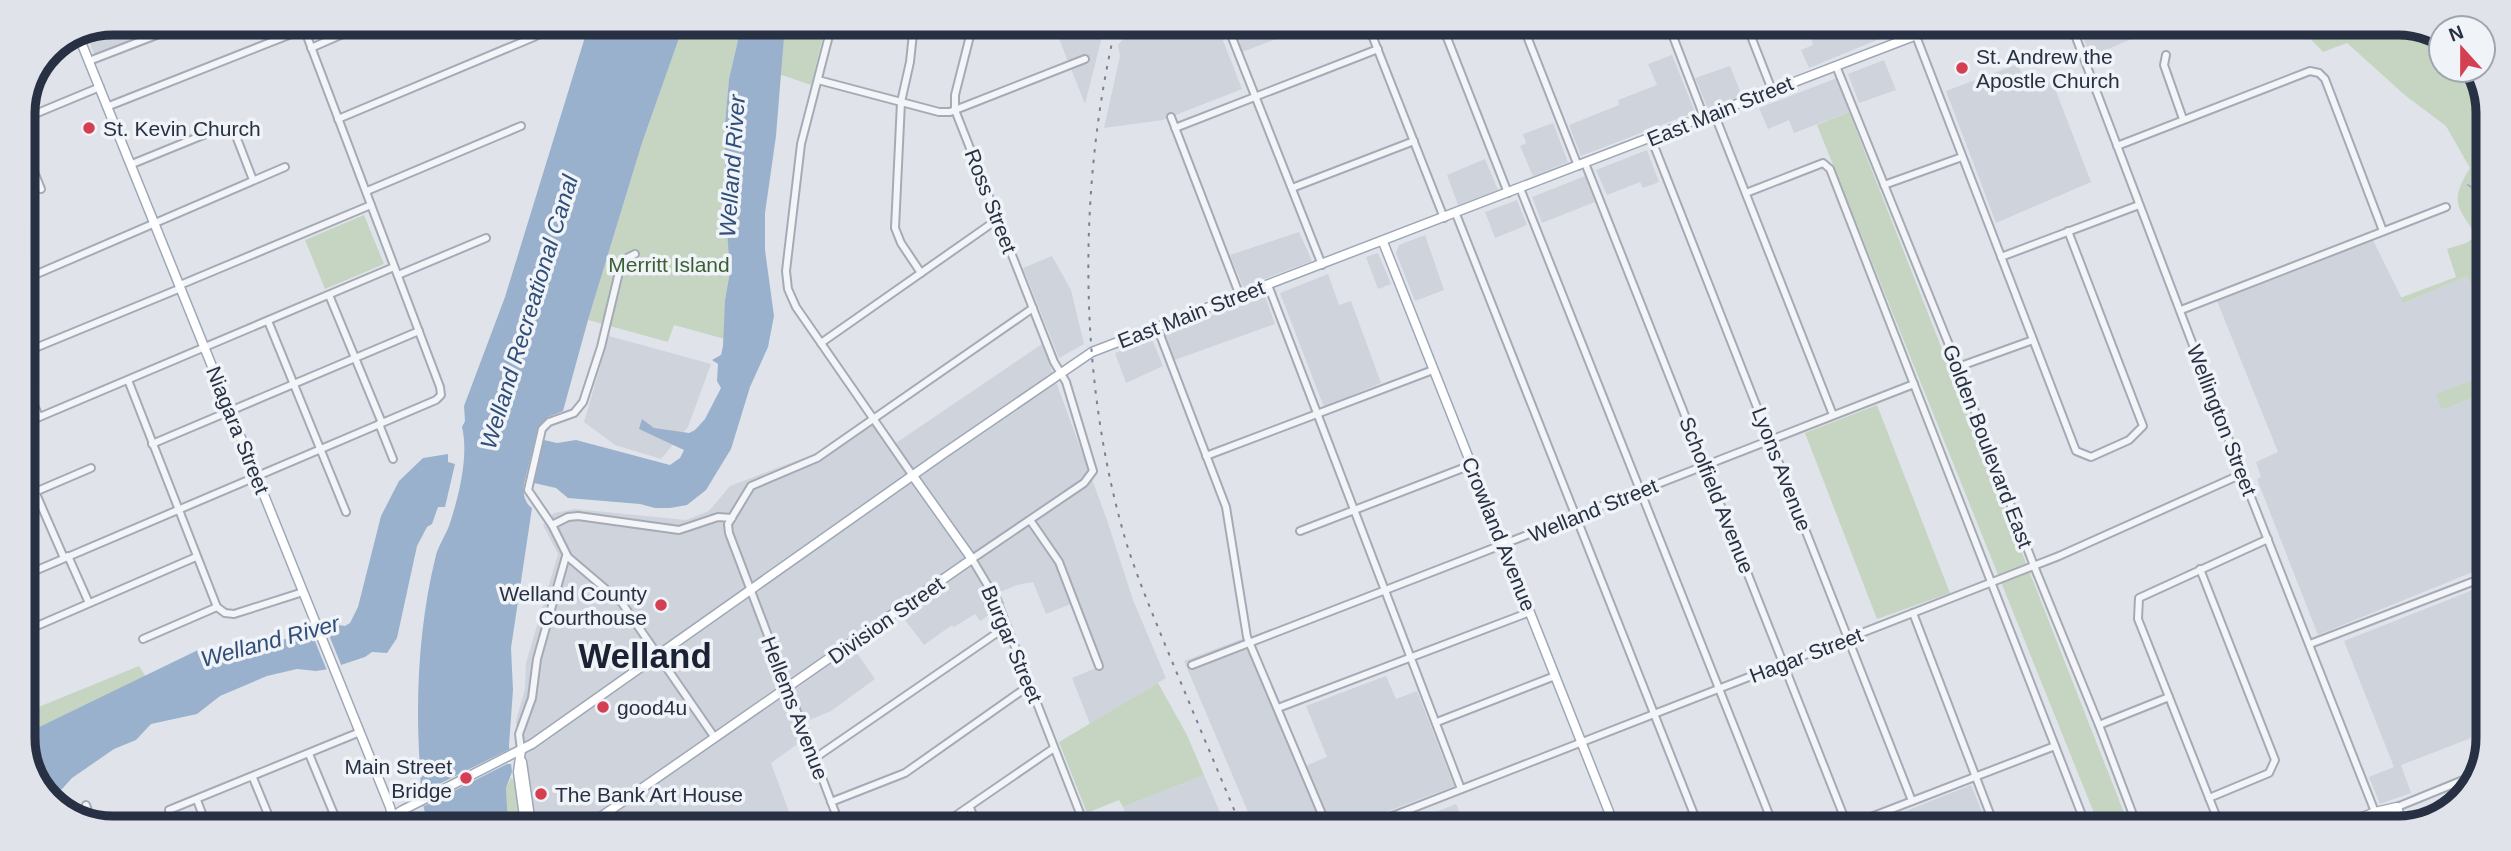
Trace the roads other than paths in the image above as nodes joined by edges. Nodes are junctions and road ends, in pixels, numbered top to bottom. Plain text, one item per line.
1 (156, 35) edge
2 (281, 35) edge
3 (306, 35) edge
4 (341, 35) edge
5 (539, 35) edge
6 (828, 35) edge
7 (914, 35) edge
8 (970, 35) edge
9 (1231, 35) edge
10 (1372, 35) edge
11 (1446, 35) edge
12 (1527, 35) edge
13 (1672, 35) edge
14 (1750, 35) edge
15 (2076, 35) edge
16 (1916, 36) joint
17 (81, 42) edge
18 (311, 48) junction
19 (1378, 49) junction
20 (2166, 55) dead end
21 (1085, 59) dead end
22 (89, 61) junction
23 (1836, 66) junction
24 (818, 80) junction
25 (100, 87) junction
26 (1772, 90) junction
27 (1255, 97) junction
28 (901, 102) junction
29 (108, 106) junction
30 (955, 110) junction
31 (1714, 113) junction
32 (35, 114) edge
33 (1171, 117) dead end
34 (1704, 117) junction
35 (338, 119) junction
36 (2183, 119) junction
37 (521, 126) dead end
38 (1175, 128) junction
39 (1651, 138) junction
40 (1414, 141) junction
41 (2117, 146) junction
42 (1962, 157) junction
43 (132, 164) junction
44 (1582, 165) junction
45 (285, 167) dead end
46 (35, 174) edge
47 (253, 180) junction
48 (1884, 185) junction
49 (1292, 188) junction
50 (1520, 188) junction
51 (41, 189) dead end
52 (367, 191) junction
53 (1508, 193) junction
54 (1746, 193) junction
55 (371, 205) junction
56 (2139, 205) junction
57 (2446, 208) dead end
58 (1456, 214) junction
59 (1444, 218) junction
60 (998, 219) junction
61 (155, 223) junction
62 (2068, 231) junction
63 (2383, 231) junction
64 (486, 238) dead end
65 (1383, 242) junction
66 (635, 254) dead end
67 (2001, 257) junction
68 (1322, 265) junction
69 (394, 267) junction
70 (921, 273) junction
71 (35, 275) edge
72 (398, 275) junction
73 (1268, 285) junction
74 (180, 286) junction
75 (329, 295) junction
76 (1240, 296) junction
77 (1033, 308) junction
78 (2181, 310) junction
79 (268, 321) junction
80 (1157, 327) junction
81 (419, 331) junction
82 (2033, 340) junction
83 (821, 343) junction
84 (35, 348) edge
85 (205, 348) junction
86 (355, 358) junction
87 (1958, 367) junction
88 (1433, 370) junction
89 (1061, 373) junction
90 (128, 380) junction
91 (293, 384) junction
92 (1914, 384) junction
93 (35, 408) edge
94 (231, 411) junction
95 (1318, 414) junction
96 (1833, 415) junction
97 (39, 417) junction
98 (35, 419) edge
99 (873, 419) junction
100 (381, 423) junction
101 (1770, 440) junction
102 (152, 444) junction
103 (953, 448) junction
104 (320, 449) junction
105 (1206, 456) junction
106 (394, 459) dead end
107 (1471, 465) junction
108 (1705, 466) junction
109 (91, 468) dead end
110 (2242, 474) junction
111 (256, 475) junction
112 (913, 477) junction
113 (1641, 491) junction
114 (36, 494) joint
115 (928, 495) junction
116 (177, 509) junction
117 (1355, 510) junction
118 (345, 512) dead end
119 (1577, 515) junction
120 (732, 518) junction
121 (1030, 520) junction
122 (552, 525) junction
123 (1300, 531) dead end
124 (2267, 540) junction
125 (1504, 546) junction
126 (566, 555) junction
127 (66, 557) junction
128 (196, 557) junction
129 (972, 559) junction
130 (2034, 566) junction
131 (2200, 569) junction
132 (35, 571) edge
133 (2476, 580) edge
134 (1992, 582) junction
135 (751, 590) junction
136 (1386, 591) junction
137 (303, 592) junction
138 (89, 603) junction
139 (217, 607) junction
140 (1530, 612) junction
141 (1913, 613) junction
142 (1007, 626) junction
143 (35, 627) edge
144 (144, 639) dead end
145 (1848, 639) junction
146 (1250, 642) junction
147 (2309, 644) junction
148 (657, 655) junction
149 (1411, 656) junction
150 (1784, 664) junction
151 (1192, 665) dead end
152 (1099, 666) dead end
153 (1555, 676) junction
154 (1030, 685) junction
155 (788, 688) junction
156 (1719, 689) junction
157 (2169, 697) junction
158 (1278, 708) junction
159 (1654, 714) junction
160 (1437, 722) junction
161 (2099, 725) junction
162 (360, 732) junction
163 (715, 738) junction
164 (1581, 743) junction
165 (2055, 746) junction
166 (1055, 748) junction
167 (521, 750) junction
168 (309, 754) junction
169 (815, 758) junction
170 (1974, 777) junction
171 (253, 778) junction
172 (2462, 781) edge
173 (1461, 789) junction
174 (2209, 798) junction
175 (197, 800) junction
176 (1912, 801) junction
177 (831, 802) junction
178 (86, 805) dead end
179 (2397, 807) junction
180 (970, 808) junction
181 (169, 810) dead end
182 (89, 812) edge
183 (2375, 812) junction
184 (203, 816) edge
185 (269, 816) edge
186 (335, 816) edge
187 (392, 816) edge
188 (400, 816) edge
189 (523, 816) edge
190 (530, 816) edge
191 (602, 816) edge
192 (836, 816) edge
193 (957, 816) edge
194 (973, 816) edge
195 (1081, 816) edge
196 (1323, 816) edge
197 (1392, 816) edge
198 (1611, 816) edge
199 (1695, 816) edge
200 (1770, 816) edge
201 (1843, 816) edge
202 (1874, 816) edge
203 (1990, 816) edge
204 (2082, 816) edge
205 (2133, 816) edge
206 (2216, 816) edge
207 (2365, 816) edge
208 (2400, 816) edge

1 - 22 street
2 - 29 street
3 - 18 street
4 - 18 street
5 - 35 street
6 - 24 street
7 - 28 street
8 - 30 street
9 - 27 street
10 - 19 street
11 - 53 street
12 - 44 street, Scholfield Avenue
13 - 34 street
14 - 26 street
15 - 41 street, Wellington Street
16 - 23 main road, East Main Street
16 - 42 street
17 - 22 main road, Niagara Street
18 - 35 street
19 - 27 street
19 - 40 street
20 - 36 street
21 - 30 street
22 - 25 main road, Niagara Street
23 - 26 main road, East Main Street
23 - 48 street, Golden Boulevard East
24 - 28 street
24 - 83 street
25 - 29 main road, Niagara Street
25 - 32 street
26 - 31 main road, East Main Street
27 - 38 street
27 - 49 street
28 - 30 street
28 - 70 street
29 - 43 main road, Niagara Street
30 - 60 street, Ross Street
31 - 34 main road, East Main Street
31 - 54 street
33 - 38 street
34 - 39 main road, East Main Street
35 - 52 street
36 - 41 street
36 - 63 street
37 - 52 street
38 - 76 street
39 - 44 main road, East Main Street
39 - 101 street, Lyons Avenue
40 - 49 street
40 - 59 street
41 - 56 street, Wellington Street
42 - 48 street
42 - 67 street
43 - 47 street
43 - 61 main road, Niagara Street
44 - 50 main road, East Main Street
44 - 108 street, Scholfield Avenue
45 - 47 street
46 - 51 street
47 - 61 street
48 - 87 street, Golden Boulevard East
49 - 68 street
50 - 53 main road, East Main Street
50 - 113 street
52 - 55 street
53 - 58 main road, East Main Street
54 - 92 street
54 - 96 street
55 - 69 street
55 - 74 street
56 - 62 street
56 - 78 street, Wellington Street
57 - 63 street
58 - 59 main road, East Main Street
58 - 119 street
59 - 65 main road, East Main Street
60 - 70 street
60 - 77 street, Ross Street
61 - 71 street
61 - 74 main road, Niagara Street
62 - 67 street
62 - 82 street
63 - 78 street
64 - 72 street
65 - 68 main road, East Main Street
65 - 88 main road, Crowland Avenue
66 - 122 street
67 - 82 street
68 - 73 main road, East Main Street
69 - 72 street
69 - 75 street
70 - 83 street
72 - 81 street
73 - 76 main road, East Main Street
73 - 95 street
74 - 84 street
74 - 85 main road, Niagara Street
75 - 79 street
75 - 86 street
76 - 80 main road, East Main Street
77 - 89 street, Ross Street
77 - 99 street
78 - 110 street, Wellington Street
79 - 85 street
79 - 91 street
80 - 89 main road, East Main Street
80 - 105 street
81 - 86 street
81 - 100 street
82 - 87 street
83 - 99 street
85 - 90 street
85 - 94 main road, Niagara Street
86 - 91 street
86 - 100 street
87 - 130 street, Golden Boulevard East
88 - 95 street
88 - 107 main road, Crowland Avenue
89 - 103 main road, East Main Street
89 - 121 street, Division Street
90 - 97 street
90 - 102 street
91 - 94 street
91 - 104 street
92 - 96 street, Welland Street
92 - 134 street
93 - 97 street
94 - 102 street
94 - 111 main road, Niagara Street
95 - 105 street
95 - 117 street
96 - 101 street, Welland Street
97 - 98 street
99 - 112 street
99 - 120 street
100 - 104 street
100 - 106 street
101 - 108 street, Welland Street
101 - 145 street, Lyons Avenue
102 - 116 street
103 - 112 main road, East Main Street
103 - 115 main road
104 - 111 street
104 - 118 street
105 - 146 street
107 - 117 street
107 - 125 main road, Crowland Avenue
108 - 113 street, Welland Street
108 - 150 street, Scholfield Avenue
109 - 114 street
110 - 124 street, Wellington Street
110 - 130 street, Hagar Street
111 - 116 street
111 - 137 main road, Niagara Street
112 - 115 main road, Burgar Street
112 - 135 main road, East Main Street
113 - 119 street, Welland Street
113 - 156 street
114 - 127 street
115 - 129 main road, Burgar Street
116 - 127 street
116 - 128 street
117 - 123 street
117 - 136 street
119 - 125 street, Welland Street
119 - 159 street
120 - 122 street
120 - 135 street, Hellems Avenue
121 - 129 street, Division Street
121 - 152 street
122 - 126 street
124 - 131 street
124 - 147 street, Wellington Street
125 - 136 street, Welland Street
125 - 140 main road, Crowland Avenue
126 - 148 street
126 - 167 street
127 - 132 street
127 - 138 street
128 - 138 street
128 - 139 street
129 - 142 street, Burgar Street
129 - 155 main road, Division Street
130 - 134 street, Hagar Street
130 - 161 street, Golden Boulevard East
131 - 157 street
131 - 174 street
133 - 147 street
134 - 141 street, Hagar Street
134 - 165 street
135 - 148 main road, East Main Street
135 - 155 street, Hellems Avenue
136 - 146 street, Welland Street
136 - 149 street
137 - 139 street
137 - 162 main road, Niagara Street
138 - 143 street
139 - 144 street
140 - 149 street
140 - 153 main road, Crowland Avenue
141 - 145 street, Hagar Street
141 - 170 street
142 - 154 street, Burgar Street
142 - 169 street
145 - 150 street, Hagar Street
145 - 176 street, Lyons Avenue
146 - 151 street, Welland Street
146 - 158 street
147 - 183 street, Wellington Street
148 - 163 street
148 - 167 main road, East Main Street
149 - 158 street
149 - 160 street
150 - 156 street, Hagar Street
150 - 201 street, Scholfield Avenue
153 - 160 street
153 - 164 main road, Crowland Avenue
154 - 166 street, Burgar Street
154 - 177 street
155 - 163 main road, Division Street
155 - 169 street, Hellems Avenue
156 - 159 street, Hagar Street
156 - 200 street
157 - 161 street
157 - 174 street
158 - 196 street
159 - 164 street, Hagar Street
159 - 199 street
160 - 173 street
161 - 205 street, Golden Boulevard East
162 - 168 street
162 - 187 main road, Niagara Street
163 - 191 main road, Division Street
164 - 173 street, Hagar Street
164 - 198 main road, Crowland Avenue
165 - 170 street
165 - 204 street
166 - 180 street
166 - 195 street, Burgar Street
167 - 188 main road, East Main Street
167 - 189 main road
167 - 190 main road
168 - 171 street
168 - 186 street
169 - 177 street, Hellems Avenue
170 - 176 street
170 - 203 street
171 - 175 street
171 - 185 street
172 - 179 street
173 - 197 street, Hagar Street
174 - 206 street
175 - 181 street
175 - 184 street
176 - 202 street
177 - 192 street, Hellems Avenue
178 - 182 street
179 - 183 main road
179 - 208 main road
180 - 193 street
180 - 194 street
183 - 207 main road

